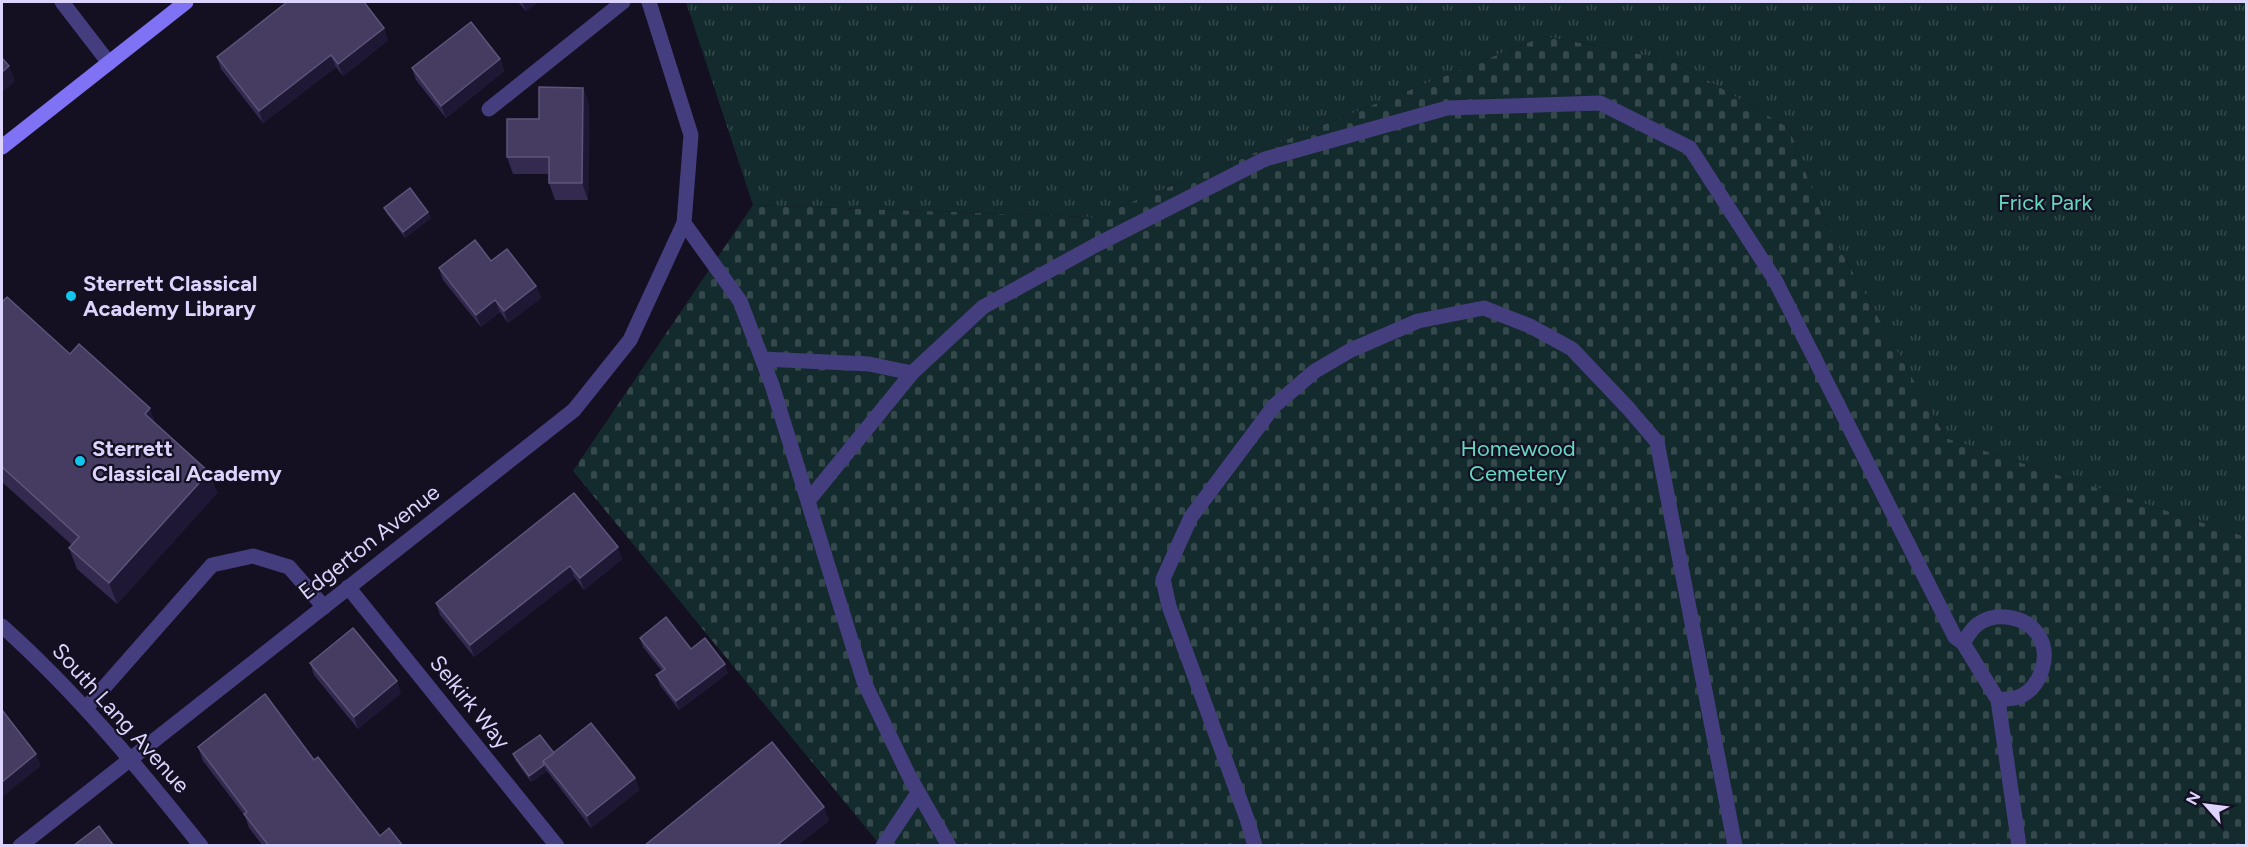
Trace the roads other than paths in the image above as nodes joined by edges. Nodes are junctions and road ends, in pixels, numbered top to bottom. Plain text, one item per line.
1 (62, 2) edge
2 (186, 2) edge
3 (623, 2) edge
4 (649, 2) edge
5 (110, 63) junction
6 (489, 109) dead end
7 (2, 147) edge
8 (684, 223) junction
9 (763, 359) junction
10 (912, 373) junction
11 (808, 501) junction
12 (348, 587) junction
13 (324, 607) junction
14 (2, 626) edge
15 (1963, 643) junction
16 (1998, 700) junction
17 (86, 708) junction
18 (131, 758) junction
19 (918, 793) junction
20 (20, 846) edge
21 (201, 846) edge
22 (556, 846) edge
23 (883, 846) edge
24 (949, 846) edge
25 (1255, 846) edge
26 (1735, 846) edge
27 (2019, 846) edge

1 - 5 street
2 - 5 street
3 - 6 street
4 - 8 street
5 - 7 street
8 - 9 street
8 - 12 street, Edgerton Avenue
9 - 10 street
9 - 11 street
10 - 11 street
10 - 15 street
11 - 19 street
12 - 13 street, Edgerton Avenue
12 - 22 street, Selkirk Way
13 - 17 street
13 - 18 street, Edgerton Avenue
14 - 17 street, South Lang Avenue
15 - 16 street
15 - 16 street
16 - 27 street
17 - 18 street, South Lang Avenue
18 - 20 street, Edgerton Avenue
18 - 21 street, South Lang Avenue
19 - 23 street
19 - 24 street
25 - 26 street

